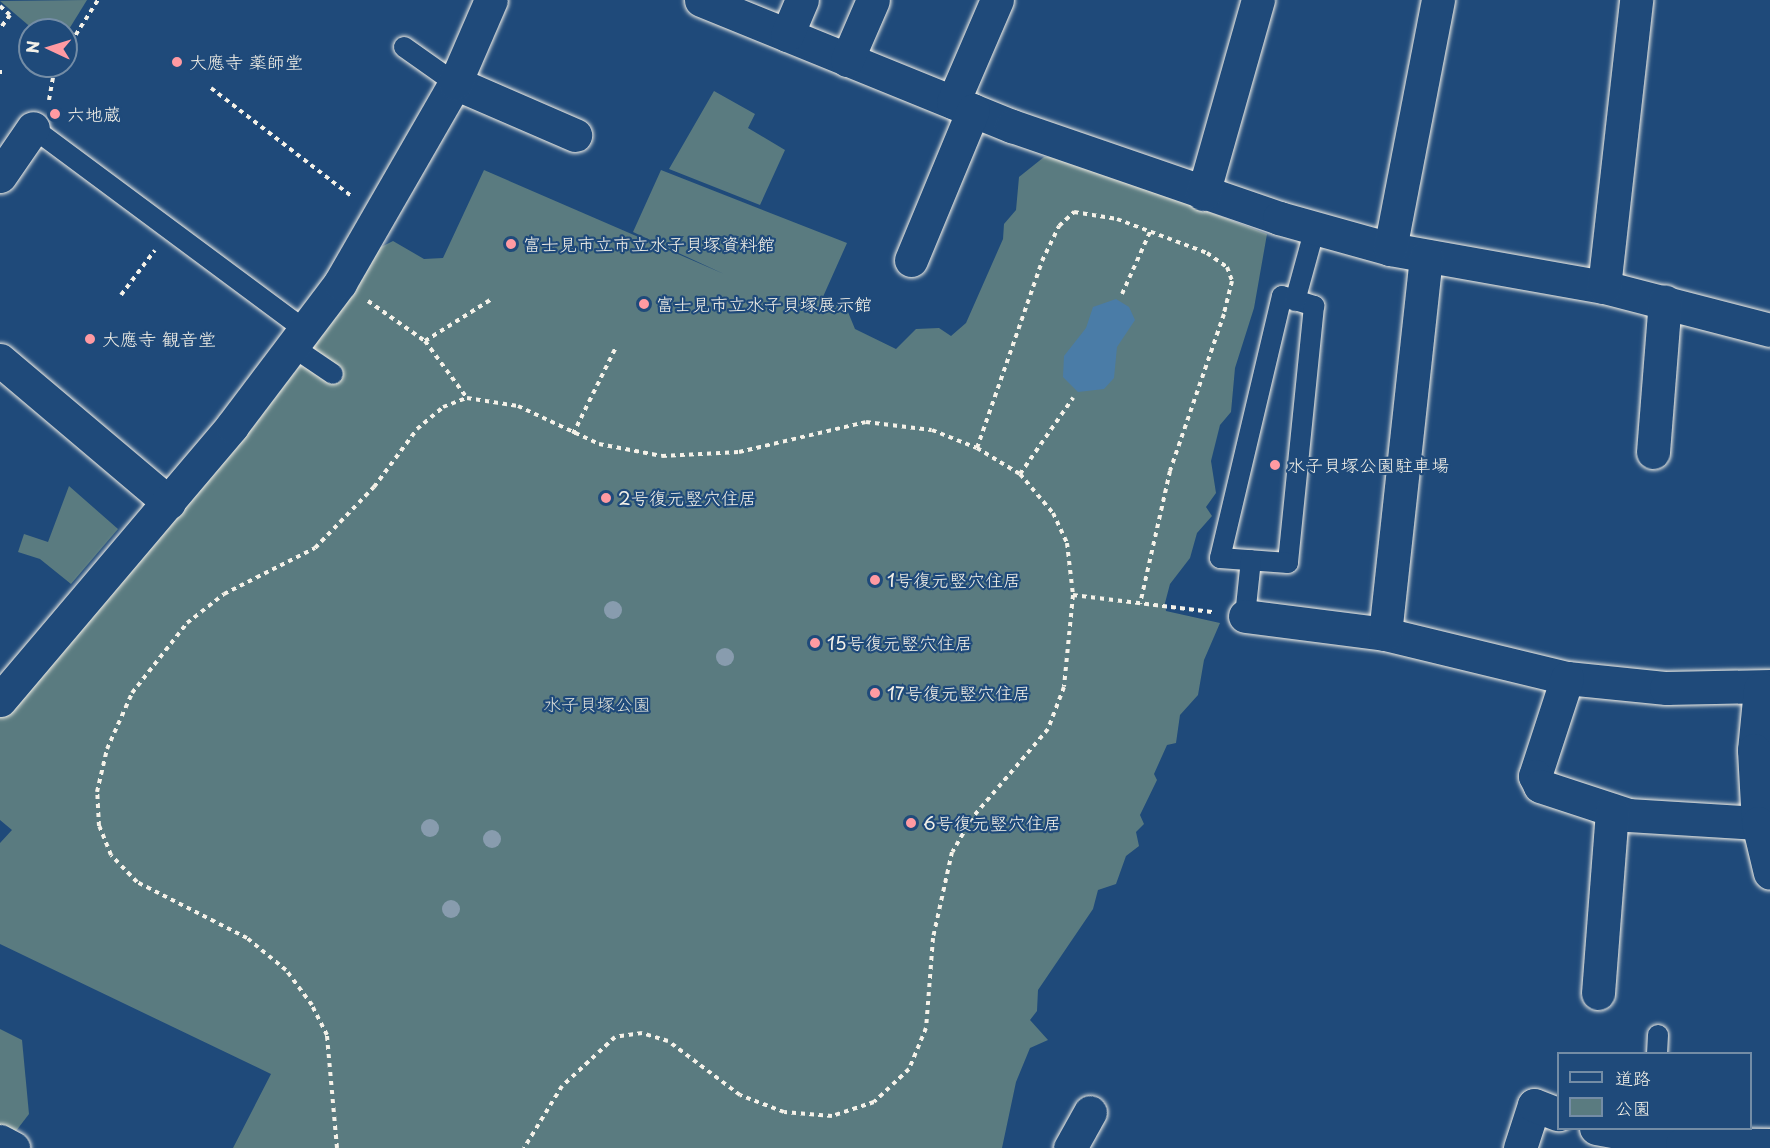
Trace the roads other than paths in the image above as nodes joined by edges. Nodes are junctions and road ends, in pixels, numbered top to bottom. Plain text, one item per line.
1 (491, 0) edge
2 (701, 0) edge
3 (802, 0) edge
4 (873, 0) edge
5 (997, 0) edge
6 (1258, 0) edge
7 (1438, 0) edge
8 (1636, 0) edge
9 (787, 35) junction
10 (404, 47) dead end
11 (847, 60) junction
12 (455, 82) junction
13 (963, 106) junction
14 (33, 128) joint
15 (575, 135) dead end
16 (0, 176) edge
17 (1203, 194) junction
18 (1315, 228) junction
19 (1390, 249) junction
20 (1426, 256) junction
21 (911, 260) dead end
22 (1605, 287) junction
23 (1295, 301) junction
24 (1665, 301) junction
25 (1770, 330) edge
26 (300, 339) junction
27 (0, 360) edge
28 (333, 374) dead end
29 (1653, 452) dead end
30 (169, 503) junction
31 (1251, 560) junction
32 (1245, 616) joint
33 (1385, 634) junction
34 (1567, 678) junction
35 (1765, 687) edge
36 (0, 700) edge
37 (1612, 811) junction
38 (1758, 823) junction
39 (1770, 873) edge
40 (1598, 993) dead end
41 (1090, 1112) dead end
42 (1557, 1114) edge
43 (1616, 1130) edge
44 (1656, 1134) edge
45 (0, 1141) edge
46 (1770, 1145) edge
47 (13, 1148) edge
48 (1070, 1148) edge
49 (1520, 1148) edge

1 - 12 street
2 - 9 street
3 - 9 street
4 - 11 street
5 - 13 street
6 - 17 street
7 - 19 street
8 - 22 street
9 - 11 street
10 - 12 lane
11 - 13 street
12 - 15 street
12 - 26 street
13 - 17 street
13 - 21 street
14 - 16 street
14 - 26 lane
17 - 18 street
18 - 19 street
18 - 23 lane
19 - 20 street
20 - 22 street
20 - 33 street
22 - 24 street
23 - 31 lane
23 - 31 lane
24 - 25 street
24 - 29 street
26 - 28 lane
26 - 30 street
27 - 30 street
30 - 36 street
31 - 32 lane
32 - 33 street
33 - 34 street
34 - 35 street
34 - 37 street
35 - 38 street
37 - 38 street
37 - 40 street
38 - 39 street
41 - 48 street
42 - 49 street
43 - 44 street
44 - 46 street
45 - 47 street

